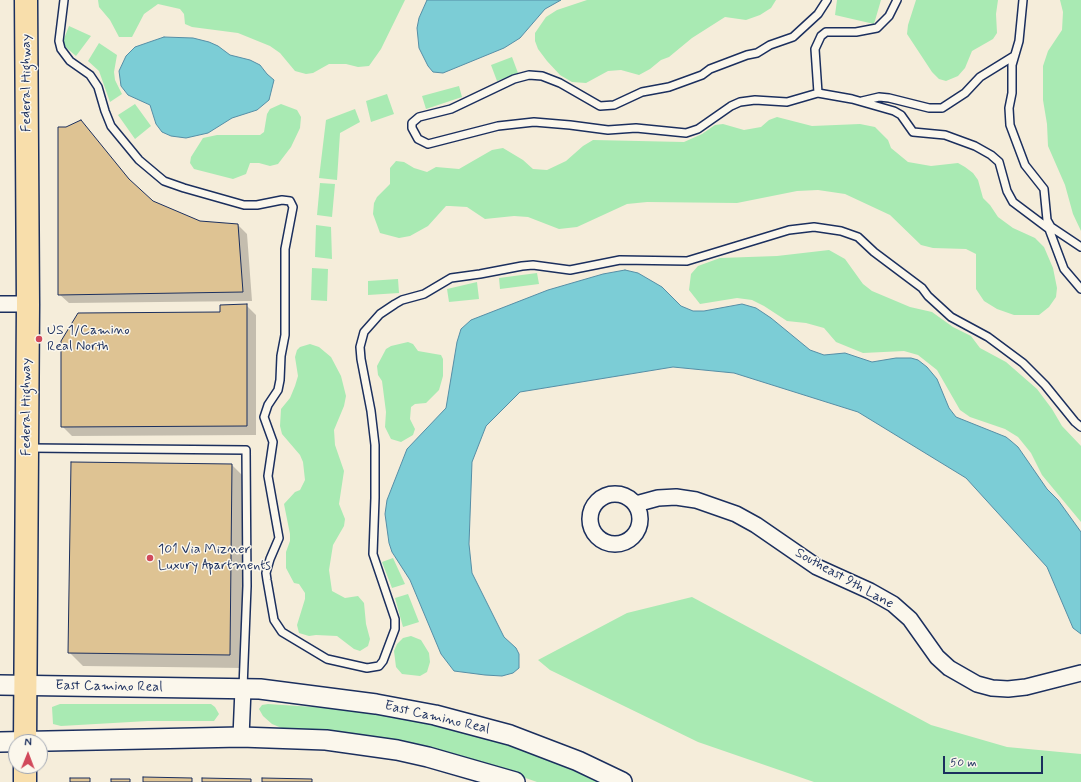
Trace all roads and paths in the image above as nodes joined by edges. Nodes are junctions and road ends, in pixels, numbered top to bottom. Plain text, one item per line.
1 (26, 0) edge
2 (64, 0) edge
3 (827, 0) edge
4 (897, 0) edge
5 (1023, 0) edge
6 (1014, 56) junction
7 (818, 93) junction
8 (862, 102) junction
9 (1081, 247) edge
10 (1081, 289) edge
11 (0, 304) edge
12 (28, 304) junction
13 (1081, 427) edge
14 (26, 448) junction
15 (636, 504) dead end
16 (1081, 673) edge
17 (0, 684) edge
18 (26, 686) junction
19 (243, 689) junction
20 (25, 734) edge
21 (242, 738) junction
22 (48, 742) edge
23 (515, 782) edge
24 (622, 782) edge

1 - 12 main road, Federal Highway
2 - 13 lane
3 - 7 lane
4 - 7 lane
5 - 6 lane
6 - 8 lane
6 - 9 lane
7 - 8 lane
8 - 10 lane
11 - 12 street
12 - 14 main road, Federal Highway
14 - 18 main road, Federal Highway
14 - 19 lane
15 - 16 street, Southeast 9th Lane
17 - 18 street, East Camino Real
18 - 19 street, East Camino Real
18 - 20 main road, Federal Highway
19 - 21 street
19 - 24 street, East Camino Real
21 - 22 street
21 - 23 street

